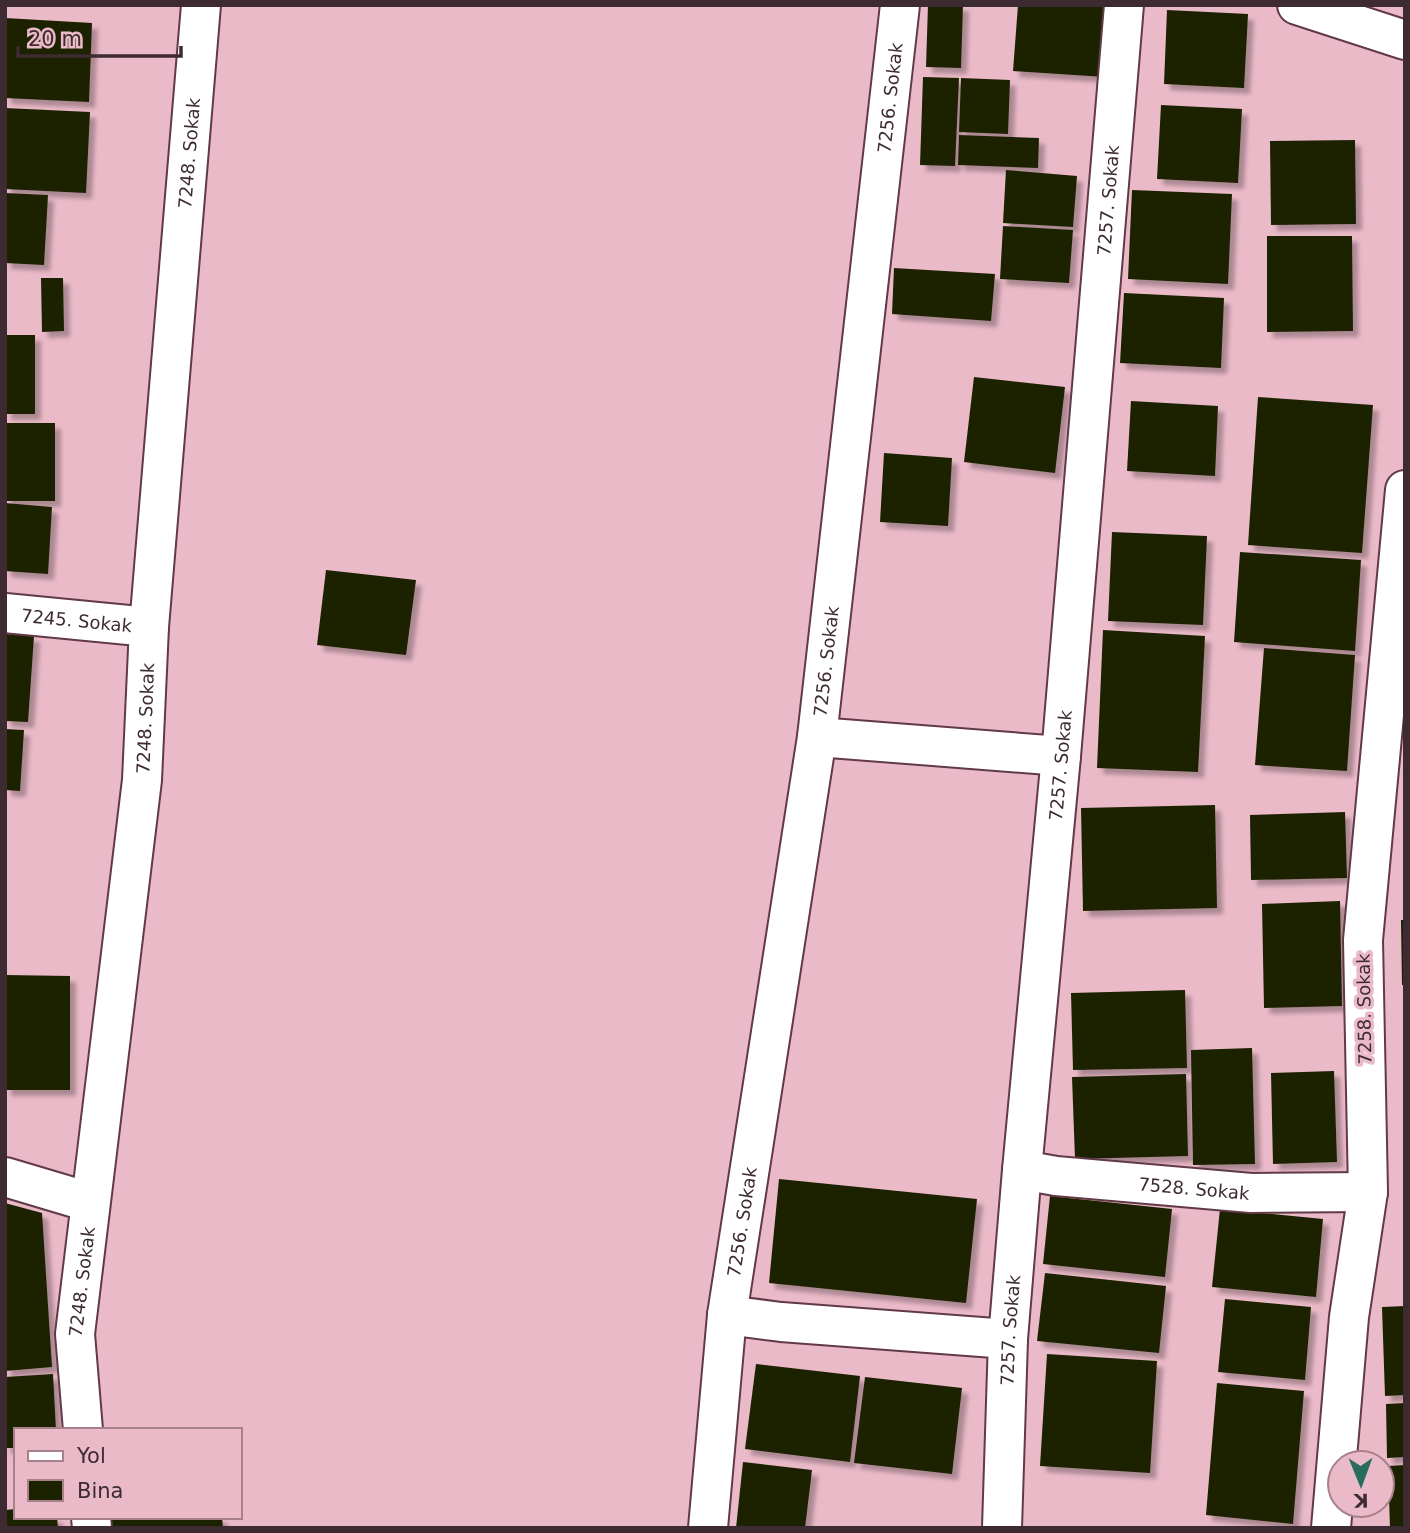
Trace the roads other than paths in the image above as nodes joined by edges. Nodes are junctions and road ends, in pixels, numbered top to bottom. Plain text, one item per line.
1 (201, 5) edge
2 (900, 5) edge
3 (1124, 5) edge
4 (1297, 5) edge
5 (1405, 40) edge
6 (1405, 490) edge
7 (5, 613) edge
8 (149, 627) junction
9 (817, 737) junction
10 (1061, 755) junction
11 (1022, 1170) junction
12 (5, 1177) edge
13 (1368, 1192) junction
14 (89, 1202) junction
15 (727, 1315) junction
16 (1008, 1339) junction
17 (83, 1428) edge
18 (708, 1528) edge
19 (1002, 1528) edge
20 (1331, 1528) edge

1 - 8 street, 7248. Sokak
2 - 9 street, 7256. Sokak
3 - 10 street, 7257. Sokak
4 - 5 street
6 - 13 street, 7258. Sokak
7 - 8 street, 7245. Sokak
8 - 14 street, 7248. Sokak
9 - 10 street
9 - 15 street, 7256. Sokak
10 - 11 street, 7257. Sokak
11 - 13 street, 7528. Sokak
11 - 16 street, 7257. Sokak
12 - 14 street
13 - 20 street, 7258. Sokak
14 - 17 street, 7248. Sokak
15 - 16 street
15 - 18 street, 7256. Sokak
16 - 19 street, 7257. Sokak

